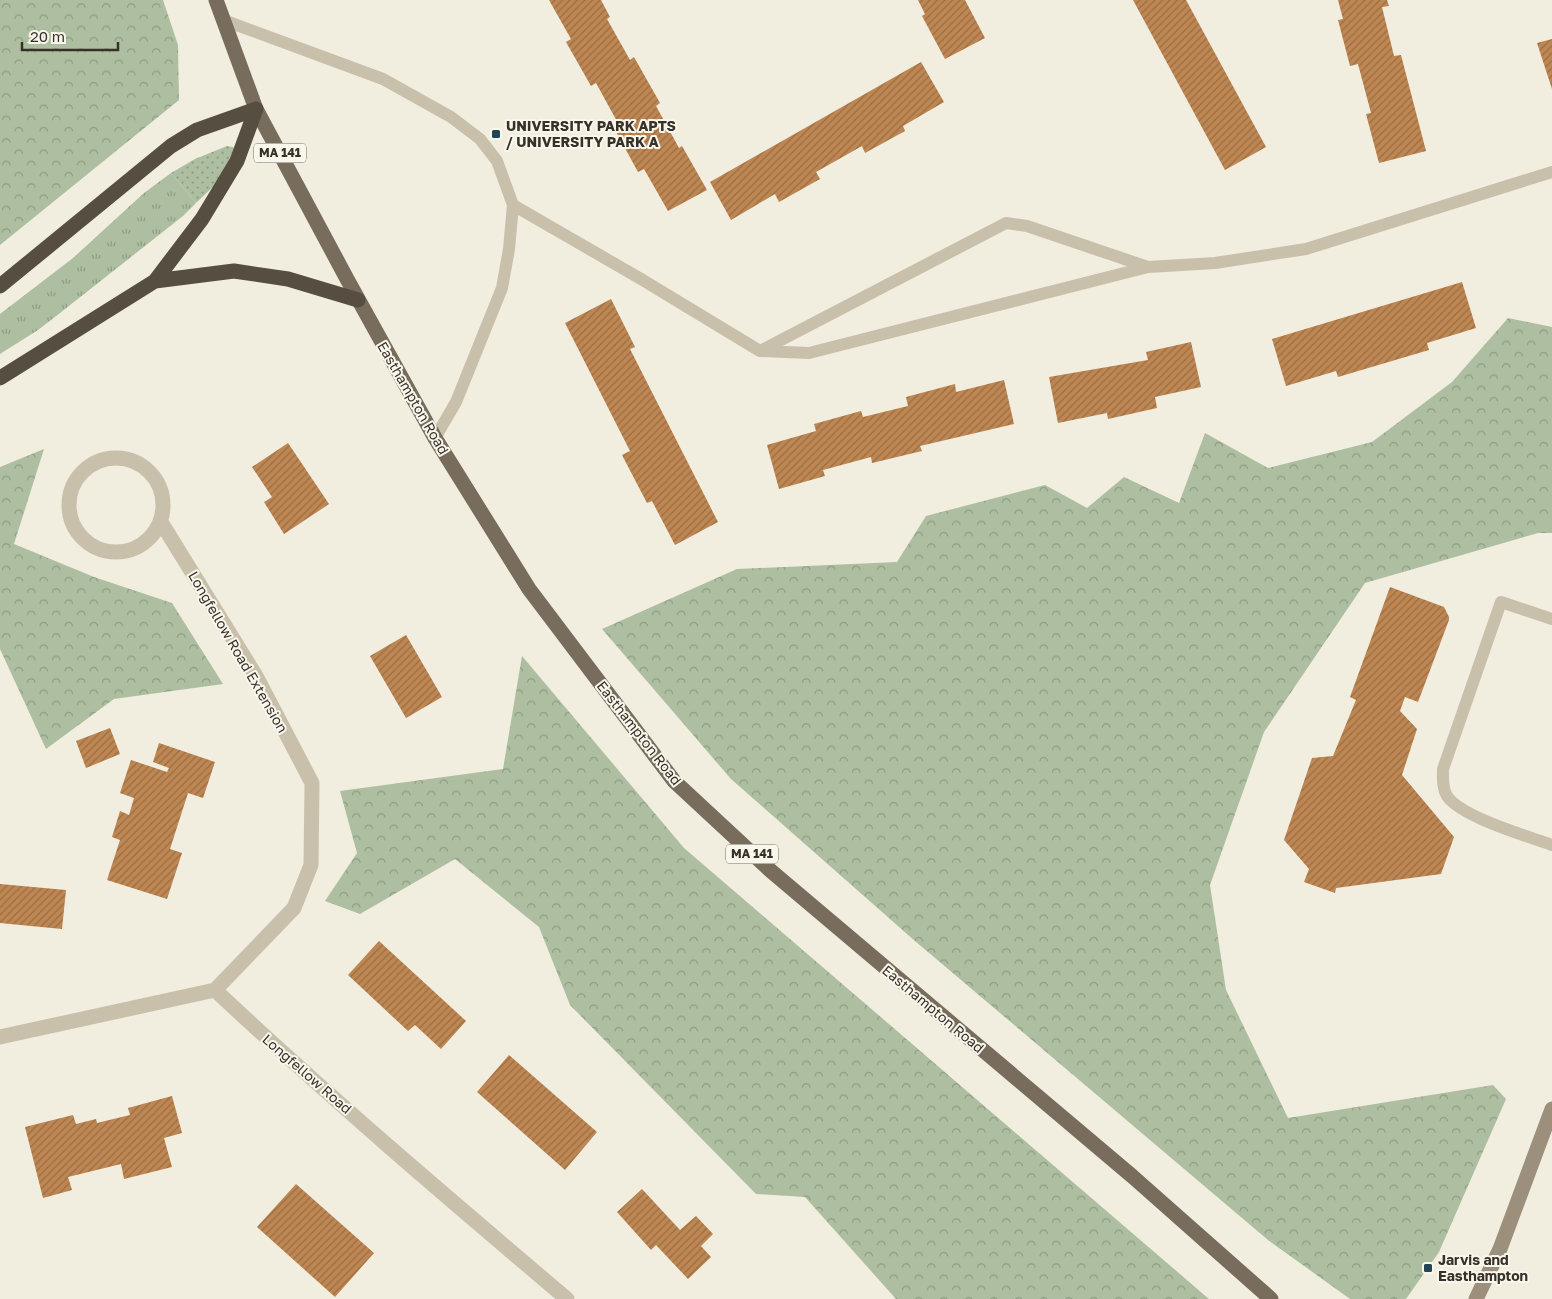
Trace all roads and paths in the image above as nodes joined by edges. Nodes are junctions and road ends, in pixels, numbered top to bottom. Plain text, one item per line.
1 (216, 0) edge
2 (222, 20) junction
3 (256, 108) junction
4 (1552, 172) edge
5 (513, 205) junction
6 (1148, 267) junction
7 (155, 281) junction
8 (0, 286) edge
9 (358, 300) junction
10 (760, 351) junction
11 (0, 378) edge
12 (435, 438) junction
13 (161, 522) junction
14 (1552, 619) edge
15 (1552, 845) edge
16 (215, 990) junction
17 (0, 1036) edge
18 (1552, 1109) edge
19 (567, 1299) edge
20 (1271, 1299) edge
21 (1476, 1299) edge

1 - 2 main road, Easthampton Road / MA 141
2 - 3 main road, Easthampton Road / MA 141
2 - 5 lane
3 - 7 highway
3 - 8 highway
3 - 9 main road, Easthampton Road / MA 141
4 - 6 lane
5 - 10 lane
5 - 12 lane
6 - 10 lane
6 - 10 lane
7 - 9 highway
7 - 11 highway
9 - 12 main road, Easthampton Road / MA 141
12 - 20 main road, Easthampton Road / MA 141
13 - 13 street
13 - 16 street, Longfellow Road Extension
14 - 15 lane
16 - 17 street
16 - 19 street, Longfellow Road
18 - 21 street

